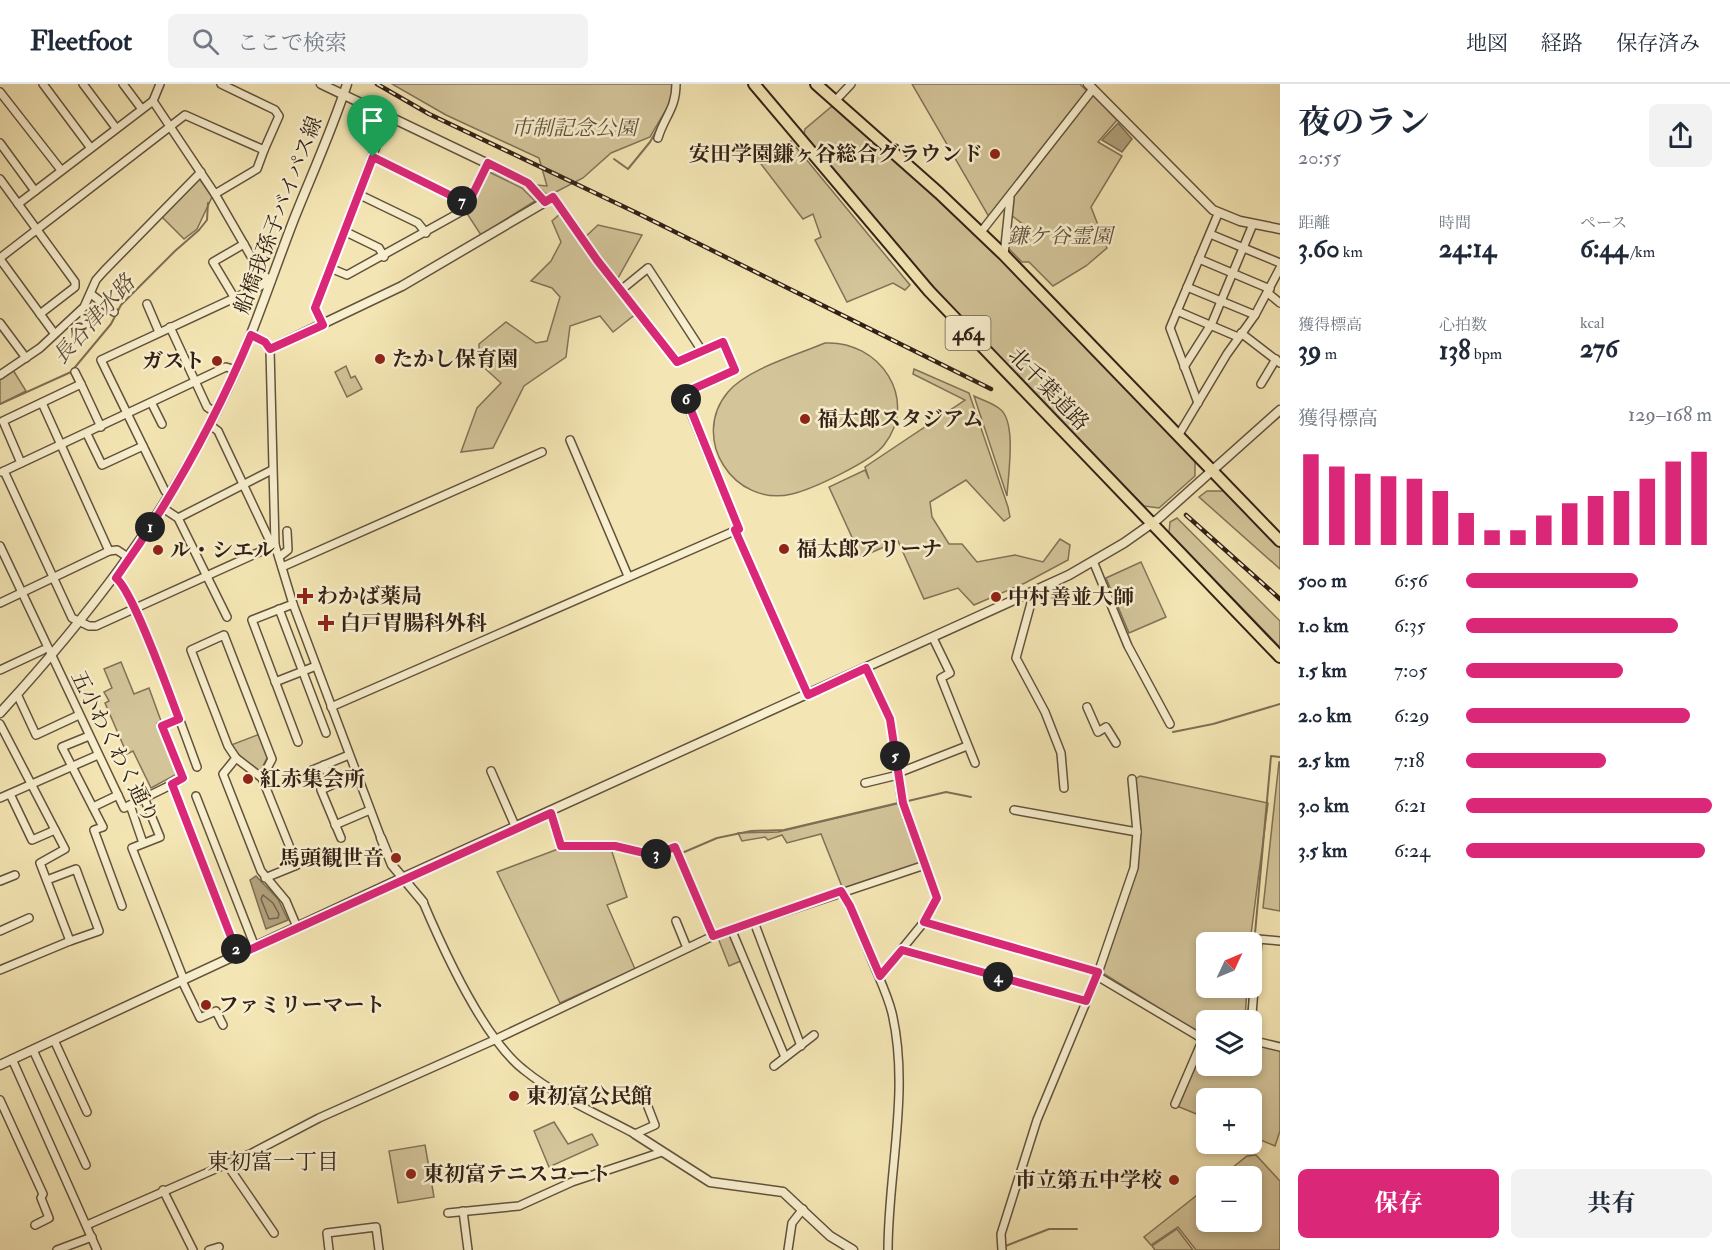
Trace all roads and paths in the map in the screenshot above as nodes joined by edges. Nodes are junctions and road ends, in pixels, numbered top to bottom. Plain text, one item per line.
1 (3, 84) edge
2 (43, 84) edge
3 (83, 84) edge
4 (123, 84) edge
5 (160, 84) edge
6 (221, 84) edge
7 (321, 84) edge
8 (347, 84) edge
9 (676, 84) edge
10 (754, 84) edge
11 (816, 84) edge
12 (851, 84) edge
13 (1090, 86) edge
14 (0, 92) edge
15 (343, 94) junction
16 (153, 101) junction
17 (835, 101) junction
18 (141, 108) junction
19 (388, 115) junction
20 (171, 127) junction
21 (116, 128) junction
22 (657, 138) dead end
23 (0, 143) edge
24 (90, 147) junction
25 (264, 150) junction
26 (373, 157) junction
27 (488, 163) junction
28 (61, 170) junction
29 (201, 172) junction
30 (0, 179) edge
31 (35, 191) junction
32 (215, 194) junction
33 (358, 194) junction
34 (1010, 195) junction
35 (551, 198) junction
36 (18, 204) junction
37 (468, 204) junction
38 (1218, 213) junction
39 (1254, 224) junction
40 (1280, 229) edge
41 (37, 230) junction
42 (344, 231) junction
43 (981, 232) junction
44 (426, 233) junction
45 (1210, 234) junction
46 (244, 244) junction
47 (1243, 248) junction
48 (1004, 255) junction
49 (384, 257) junction
50 (0, 259) edge
51 (1199, 259) junction
52 (1280, 263) edge
53 (330, 268) junction
54 (1280, 268) edge
55 (1233, 273) junction
56 (271, 281) junction
57 (1187, 287) junction
58 (621, 290) junction
59 (1269, 291) junction
60 (91, 294) junction
61 (234, 297) junction
62 (1221, 301) junction
63 (1280, 303) edge
64 (147, 304) dead end
65 (1177, 311) junction
66 (114, 312) dead end
67 (40, 314) junction
68 (1255, 315) junction
69 (0, 323) edge
70 (323, 325) junction
71 (1210, 325) junction
72 (170, 327) junction
73 (159, 332) junction
74 (54, 333) junction
75 (251, 335) junction
76 (1240, 335) junction
77 (270, 349) junction
78 (702, 351) junction
79 (26, 358) junction
80 (1278, 361) edge
81 (1184, 367) junction
82 (236, 370) junction
83 (75, 372) dead end
84 (0, 375) edge
85 (196, 383) junction
86 (81, 384) junction
87 (1261, 384) dead end
88 (42, 403) junction
89 (1198, 403) junction
90 (152, 404) junction
91 (216, 412) junction
92 (1279, 412) edge
93 (127, 415) junction
94 (162, 424) dead end
95 (210, 424) junction
96 (101, 427) junction
97 (4, 432) edge
98 (87, 434) junction
99 (1178, 436) junction
100 (570, 440) dead end
101 (61, 445) junction
102 (143, 446) junction
103 (542, 453) dead end
104 (21, 463) junction
105 (272, 470) junction
106 (2, 472) edge
107 (1213, 472) junction
108 (243, 484) junction
109 (171, 494) junction
110 (163, 508) junction
111 (178, 518) junction
112 (1151, 524) junction
113 (735, 530) junction
114 (287, 531) dead end
115 (1280, 541) edge
116 (275, 545) junction
117 (0, 546) edge
118 (109, 551) junction
119 (279, 557) junction
120 (129, 558) junction
121 (1093, 561) junction
122 (282, 567) junction
123 (205, 576) junction
124 (628, 576) junction
125 (116, 578) junction
126 (52, 579) junction
127 (1034, 592) junction
128 (22, 594) junction
129 (0, 603) edge
130 (293, 604) junction
131 (134, 608) junction
132 (279, 609) junction
133 (227, 617) dead end
134 (80, 623) junction
135 (933, 638) junction
136 (43, 650) dead end
137 (51, 657) junction
138 (1280, 657) edge
139 (316, 666) junction
140 (866, 668) junction
141 (0, 670) edge
142 (302, 672) junction
143 (276, 682) junction
144 (17, 694) junction
145 (808, 695) junction
146 (331, 707) junction
147 (1087, 707) dead end
148 (0, 713) edge
149 (79, 715) junction
150 (179, 719) junction
151 (0, 724) edge
152 (1170, 724) dead end
153 (326, 733) dead end
154 (89, 736) junction
155 (298, 742) dead end
156 (1116, 743) dead end
157 (967, 746) junction
158 (98, 755) junction
159 (349, 755) junction
160 (236, 758) junction
161 (975, 763) dead end
162 (324, 765) junction
163 (74, 766) junction
164 (197, 766) dead end
165 (310, 771) dead end
166 (491, 771) dead end
167 (898, 774) junction
168 (262, 778) junction
169 (1132, 779) dead end
170 (865, 783) dead end
171 (31, 784) junction
172 (172, 784) junction
173 (1064, 788) dead end
174 (10, 794) junction
175 (118, 795) junction
176 (196, 796) dead end
177 (0, 798) edge
178 (144, 798) junction
179 (130, 805) junction
180 (93, 807) junction
181 (370, 810) junction
182 (1014, 810) dead end
183 (551, 813) junction
184 (335, 825) junction
185 (516, 828) junction
186 (55, 830) junction
187 (1137, 832) junction
188 (341, 838) dead end
189 (381, 838) joint
190 (143, 843) junction
191 (925, 866) junction
192 (15, 875) dead end
193 (265, 878) junction
194 (402, 879) junction
195 (47, 880) junction
196 (0, 881) edge
197 (841, 891) junction
198 (423, 902) joint
199 (122, 906) dead end
200 (29, 918) dead end
201 (676, 921) dead end
202 (754, 922) junction
203 (924, 922) junction
204 (297, 927) junction
205 (0, 931) edge
206 (732, 931) junction
207 (713, 936) junction
208 (1280, 941) edge
209 (70, 942) junction
210 (255, 946) junction
211 (687, 948) junction
212 (902, 950) junction
213 (238, 955) junction
214 (0, 970) edge
215 (1098, 974) junction
216 (880, 976) junction
217 (183, 981) junction
218 (1086, 1001) junction
219 (1252, 1010) edge
220 (223, 1025) dead end
221 (814, 1035) dead end
222 (1196, 1035) edge
223 (496, 1038) junction
224 (54, 1040) junction
225 (1262, 1043) edge
226 (801, 1046) junction
227 (1280, 1047) edge
228 (33, 1050) junction
229 (1196, 1055) edge
230 (785, 1057) junction
231 (12, 1059) junction
232 (0, 1065) edge
233 (774, 1066) dead end
234 (640, 1089) dead end
235 (0, 1100) edge
236 (1175, 1104) dead end
237 (87, 1112) dead end
238 (635, 1134) junction
239 (662, 1152) junction
240 (226, 1163) junction
241 (86, 1165) dead end
242 (163, 1190) junction
243 (803, 1209) junction
244 (463, 1211) junction
245 (448, 1213) dead end
246 (87, 1225) junction
247 (35, 1226) dead end
248 (274, 1233) dead end
249 (92, 1237) junction
250 (219, 1247) dead end
251 (57, 1250) edge
252 (97, 1250) edge
253 (193, 1250) edge
254 (209, 1250) edge
255 (329, 1250) edge
256 (379, 1250) edge
257 (468, 1250) edge
258 (788, 1250) edge
259 (853, 1250) edge
260 (888, 1250) edge
261 (1002, 1250) edge

1 - 14 street
2 - 24 street
3 - 21 street
4 - 18 street
5 - 16 street
6 - 25 street
7 - 15 street
8 - 15 street, 船橋我孫子バイパス線
9 - 22 street
10 - 112 highway, 北千葉道路 / 464
11 - 17 highway
12 - 17 street
13 - 34 street
13 - 38 street
14 - 28 street
15 - 19 street
15 - 56 street, 船橋我孫子バイパス線
16 - 18 street
16 - 20 street
17 - 43 highway
18 - 21 street
19 - 26 street
19 - 27 street
20 - 25 street
20 - 29 street
20 - 41 street
21 - 24 street
23 - 31 street
24 - 28 street
25 - 32 street
26 - 33 street
26 - 37 street
27 - 35 street
27 - 37 street
28 - 31 street
29 - 32 street
29 - 60 street
30 - 36 street
31 - 36 street
32 - 46 street
33 - 42 street
33 - 44 street
34 - 43 street
34 - 48 street
35 - 58 street
35 - 70 street
36 - 41 street
37 - 44 street
38 - 39 street
38 - 45 street
39 - 40 street
39 - 47 street
41 - 50 street
41 - 67 street
42 - 49 street
42 - 53 street
43 - 48 highway
44 - 49 street
45 - 47 street
45 - 51 street
46 - 56 street
46 - 61 street
47 - 52 street
47 - 55 street
48 - 99 highway
49 - 53 street
50 - 67 street
51 - 55 street
51 - 57 street
53 - 70 street
54 - 59 street
55 - 59 street
55 - 62 street
56 - 61 street
56 - 75 street, 船橋我孫子バイパス線
57 - 62 street
57 - 65 street
58 - 78 street
58 - 78 street
59 - 63 street
59 - 68 street
60 - 66 street
60 - 74 street
61 - 72 street
62 - 68 street
62 - 71 street
64 - 73 street
65 - 71 street
65 - 81 street
67 - 74 street
68 - 76 street
69 - 79 street
70 - 77 street
71 - 76 street
71 - 81 street
72 - 73 street
72 - 85 street
73 - 93 street
74 - 79 street
75 - 77 street
75 - 82 street, 船橋我孫子バイパス線
76 - 80 street
76 - 89 street
77 - 105 street
78 - 113 street
79 - 84 street
80 - 87 street
81 - 89 street
82 - 85 street
82 - 91 street, 船橋我孫子バイパス線
83 - 86 street
85 - 90 street
85 - 91 street
86 - 88 street
86 - 96 street
88 - 97 street
88 - 101 street
89 - 99 street
90 - 93 street
90 - 94 street
91 - 95 street, 船橋我孫子バイパス線
92 - 107 street
93 - 96 street
93 - 102 street
95 - 108 street
95 - 109 street, 船橋我孫子バイパス線
96 - 98 street
97 - 104 street
98 - 101 street
98 - 102 street
99 - 107 highway
100 - 124 street
101 - 104 street
101 - 118 street
102 - 109 street
103 - 122 street
104 - 106 street
105 - 108 street
105 - 116 street
106 - 126 street
107 - 112 street
107 - 115 highway
108 - 111 street
108 - 116 street
109 - 110 street, 船橋我孫子バイパス線
110 - 111 street
110 - 120 street, 船橋我孫子バイパス線
111 - 123 street
112 - 121 street
112 - 138 highway, 北千葉道路 / 464
113 - 124 street
113 - 145 street
114 - 119 street
116 - 119 street
116 - 123 street
117 - 128 street, 五小わくわく通り
118 - 120 street
118 - 126 street
119 - 122 street
120 - 125 street, 船橋我孫子バイパス線
121 - 127 street
121 - 152 street
122 - 130 street
123 - 131 street
123 - 133 street
124 - 146 street
125 - 131 street
125 - 134 street, 船橋我孫子バイパス線
126 - 128 street
126 - 134 street
127 - 135 street
127 - 173 street
128 - 129 street
128 - 137 street, 五小わくわく通り
130 - 132 street
130 - 139 street
131 - 134 street
131 - 150 street
132 - 142 street
132 - 143 street
134 - 137 street, 船橋我孫子バイパス線
135 - 140 street
135 - 157 street
136 - 141 street
137 - 144 street, 船橋我孫子バイパス線
137 - 149 street, 五小わくわく通り
139 - 142 street
139 - 146 street
140 - 145 street
140 - 167 street
142 - 143 street
142 - 153 street
143 - 155 street
144 - 148 street, 船橋我孫子バイパス線
144 - 149 street
145 - 183 street
146 - 159 street
147 - 156 street
149 - 154 street, 五小わくわく通り
150 - 164 street
150 - 172 street
151 - 171 street
154 - 158 street, 五小わくわく通り
154 - 163 street
157 - 161 street
157 - 167 street
158 - 163 street
158 - 175 street, 五小わくわく通り
159 - 162 street
159 - 181 street
160 - 168 street
160 - 168 street
160 - 193 street
162 - 165 street
162 - 184 street
163 - 171 street
163 - 180 street
166 - 185 street
167 - 170 street
167 - 191 street
168 - 193 street
169 - 187 street
171 - 174 street
171 - 186 street
172 - 178 street
172 - 213 street
174 - 177 street
174 - 186 street
175 - 179 street, 五小わくわく通り
175 - 180 street
176 - 210 street
178 - 179 street
178 - 190 street
179 - 190 street, 五小わくわく通り
180 - 199 street
181 - 184 street
181 - 189 street
182 - 187 street
183 - 185 street
183 - 207 street
184 - 188 street
185 - 194 street
186 - 195 street
187 - 215 street
189 - 194 street
190 - 217 street, 五小わくわく通り
191 - 197 street
191 - 203 street
192 - 196 street
193 - 204 street
194 - 198 street
194 - 204 street
195 - 209 street
195 - 209 street
197 - 202 street
197 - 216 street
198 - 223 street
200 - 205 street
201 - 211 street
202 - 206 street
202 - 226 street
203 - 212 street
203 - 215 street
204 - 210 street
206 - 207 street
206 - 230 street
207 - 211 street
208 - 219 street
209 - 214 street
210 - 213 street
211 - 223 street
212 - 216 street
212 - 218 street
213 - 217 street
215 - 218 street
215 - 222 street
216 - 260 street
217 - 220 street
217 - 224 street
218 - 261 street
221 - 226 street
223 - 238 street
223 - 240 street
224 - 228 street
224 - 237 street
225 - 227 street
226 - 230 street
228 - 231 street
228 - 241 street
229 - 236 street
230 - 233 street
231 - 232 street
231 - 246 street
234 - 238 street
235 - 247 street
238 - 239 street
239 - 243 street
239 - 244 street
240 - 242 street
240 - 248 street
242 - 246 street
242 - 253 street
243 - 258 street
243 - 259 street
244 - 245 street
244 - 257 street
246 - 249 street
249 - 251 street
249 - 252 street
250 - 254 street
255 - 256 street

